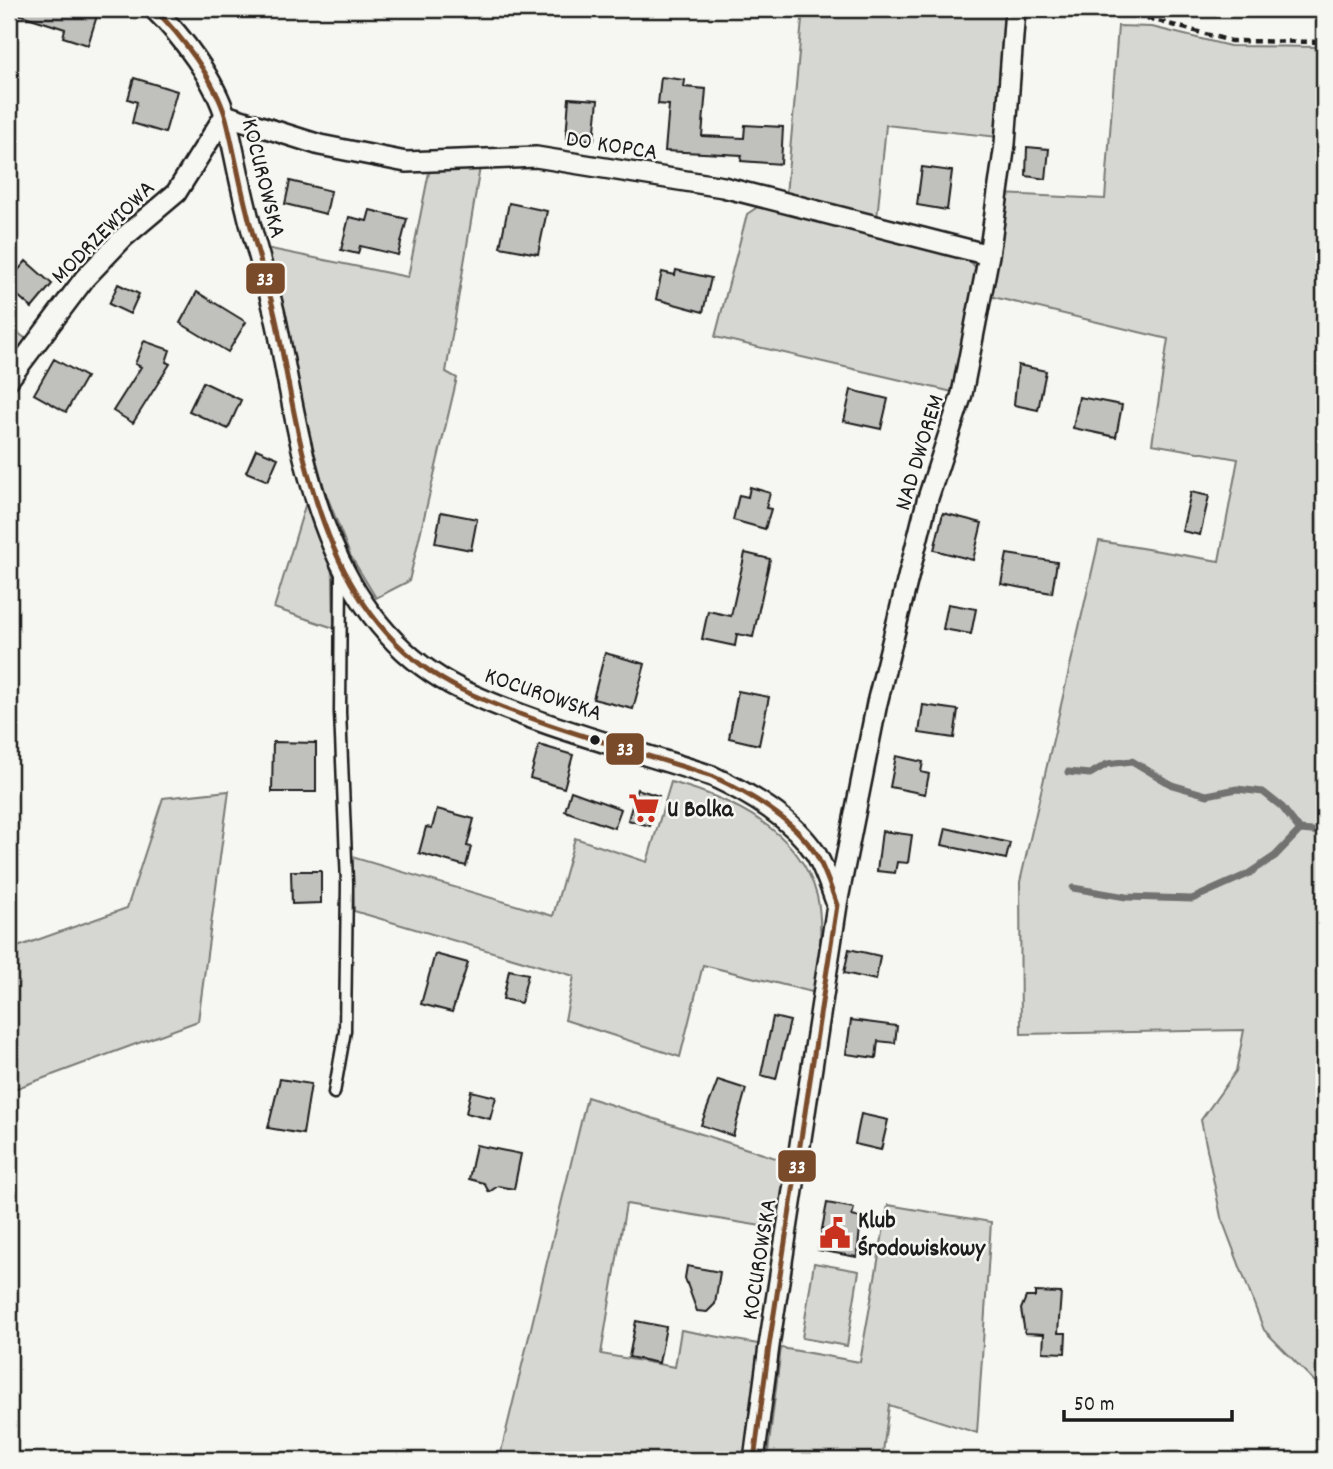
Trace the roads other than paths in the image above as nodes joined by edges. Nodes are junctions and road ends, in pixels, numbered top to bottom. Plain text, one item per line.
1 (153, 9) edge
2 (1015, 9) edge
3 (225, 116) junction
4 (989, 255) junction
5 (9, 379) edge
6 (341, 566) junction
7 (837, 905) junction
8 (334, 1093) dead end
9 (754, 1460) edge

1 - 3 street, KOCUROWSKA
2 - 4 street, NAD DWOREM
3 - 4 street, DO KOPCA
3 - 5 street, MODRZEWIOWA
3 - 6 street, KOCUROWSKA
4 - 7 street, NAD DWOREM
6 - 7 street, KOCUROWSKA
6 - 8 lane
7 - 9 street, KOCUROWSKA

